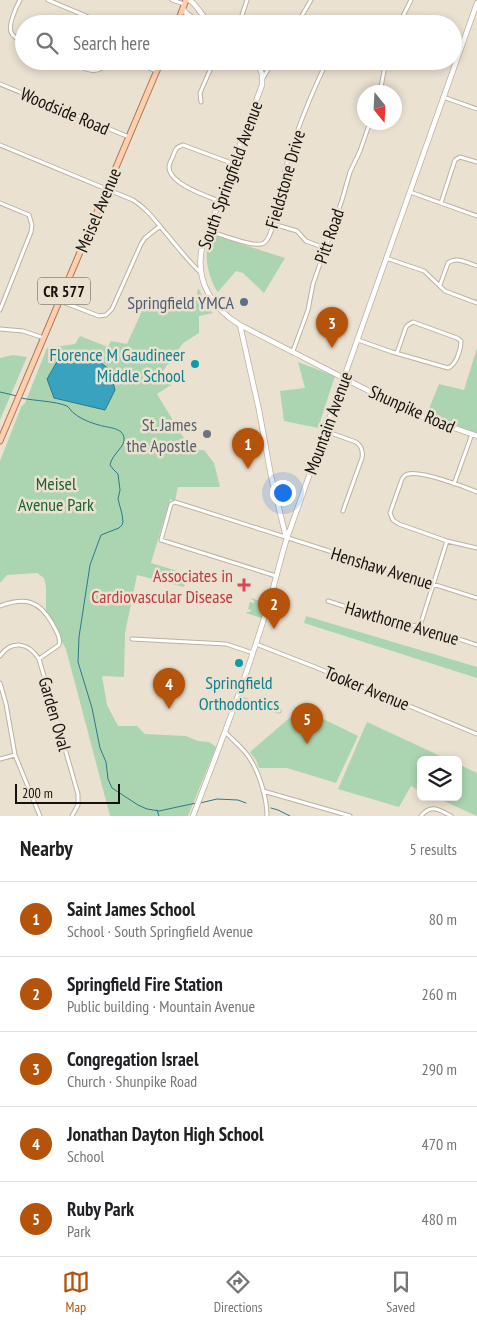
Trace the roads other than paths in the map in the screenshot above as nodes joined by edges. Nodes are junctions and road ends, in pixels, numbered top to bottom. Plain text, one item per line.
1 (20, 0) edge
2 (48, 0) edge
3 (172, 0) edge
4 (247, 0) edge
5 (311, 0) edge
6 (411, 0) edge
7 (186, 3) edge
8 (196, 3) edge
9 (477, 3) edge
10 (84, 15) edge
11 (181, 15) edge
12 (188, 15) edge
13 (202, 15) edge
14 (242, 15) edge
15 (302, 15) edge
16 (404, 15) edge
17 (15, 37) edge
18 (462, 44) edge
19 (210, 70) edge
20 (260, 70) edge
21 (268, 70) edge
22 (322, 70) edge
23 (384, 70) edge
24 (453, 70) edge
25 (157, 71) edge
26 (262, 78) junction
27 (0, 84) edge
28 (381, 85) edge
29 (443, 97) junction
30 (201, 102) dead end
31 (477, 110) edge
32 (367, 130) edge
33 (129, 138) junction
34 (0, 145) edge
35 (477, 162) edge
36 (234, 164) junction
37 (107, 189) junction
38 (409, 192) junction
39 (220, 202) junction
40 (0, 203) edge
41 (441, 203) junction
42 (477, 216) edge
43 (273, 224) junction
44 (160, 226) junction
45 (209, 231) junction
46 (324, 248) junction
47 (386, 258) junction
48 (477, 266) edge
49 (201, 274) junction
50 (440, 285) junction
51 (60, 301) junction
52 (477, 303) edge
53 (0, 310) edge
54 (240, 325) junction
55 (0, 329) edge
56 (45, 338) junction
57 (358, 340) junction
58 (293, 351) junction
59 (397, 353) junction
60 (344, 377) junction
61 (325, 431) junction
62 (474, 435) edge
63 (0, 441) edge
64 (454, 484) junction
65 (477, 492) edge
66 (343, 510) dead end
67 (287, 538) junction
68 (447, 541) junction
69 (477, 548) edge
70 (276, 576) junction
71 (433, 584) junction
72 (477, 598) edge
73 (328, 601) dead end
74 (0, 606) edge
75 (420, 626) junction
76 (132, 639) dead end
77 (256, 644) junction
78 (477, 645) edge
79 (253, 653) junction
80 (0, 656) edge
81 (39, 659) junction
82 (0, 683) edge
83 (237, 698) junction
84 (279, 711) dead end
85 (225, 732) junction
86 (477, 734) edge
87 (15, 755) junction
88 (0, 759) edge
89 (263, 791) junction
90 (40, 816) edge
91 (72, 816) edge
92 (193, 816) edge
93 (267, 816) edge
94 (350, 816) edge
95 (421, 816) edge
96 (451, 816) edge

1 - 17 street
2 - 10 street
3 - 7 street
4 - 14 street
5 - 15 street
6 - 16 street
7 - 8 street
7 - 11 main road
7 - 12 street
8 - 13 street
9 - 18 street, Mountain Avenue
19 - 30 street
20 - 26 street, South Springfield Avenue
21 - 26 street
22 - 43 street, Fieldstone Drive
23 - 28 street
24 - 29 street, Mountain Avenue
25 - 33 main road, Meisel Avenue / CR 577
26 - 36 street, South Springfield Avenue
27 - 33 street, Woodside Road
29 - 31 street
29 - 38 street, Mountain Avenue
32 - 46 street, Pitt Road
33 - 37 main road, Meisel Avenue / CR 577
34 - 37 street
35 - 41 street
36 - 39 street, South Springfield Avenue
36 - 39 street
37 - 44 street
37 - 51 main road, Meisel Avenue / CR 577
38 - 41 street
38 - 47 street, Mountain Avenue
39 - 45 street, South Springfield Avenue
40 - 53 street
41 - 42 street
43 - 45 street, Fieldstone Drive
43 - 46 street
44 - 49 street
44 - 51 street
45 - 49 street, South Springfield Avenue
46 - 58 street, Pitt Road
47 - 50 street
47 - 57 street, Mountain Avenue
48 - 50 street
49 - 54 street, South Springfield Avenue
50 - 52 street
51 - 56 main road, Meisel Avenue / CR 577
54 - 58 street, Shunpike Road
54 - 67 street
55 - 56 street
56 - 63 main road, Meisel Avenue / CR 577
57 - 59 street
57 - 60 street, Mountain Avenue
58 - 60 street, Shunpike Road
59 - 59 street
60 - 61 street, Mountain Avenue
60 - 62 street, Shunpike Road
61 - 66 street
61 - 67 street, Mountain Avenue
62 - 64 street
64 - 65 street
64 - 68 street
67 - 70 street, Mountain Avenue
67 - 70 street, Henshaw Avenue
67 - 71 street, Henshaw Avenue
68 - 69 street
68 - 71 street
70 - 77 street, Mountain Avenue
71 - 72 street, Henshaw Avenue
71 - 75 street
73 - 75 street, Hawthorne Avenue
74 - 81 street
75 - 78 street, Hawthorne Avenue
76 - 79 street
77 - 79 street, Mountain Avenue
77 - 86 street, Tooker Avenue
79 - 83 street, Mountain Avenue
80 - 81 street, Garden Oval
81 - 91 street, Garden Oval
82 - 87 street
83 - 84 street
83 - 85 street, Mountain Avenue
85 - 89 street
85 - 92 street, Mountain Avenue
87 - 88 street
87 - 90 street
89 - 93 street
89 - 94 street
95 - 96 street

